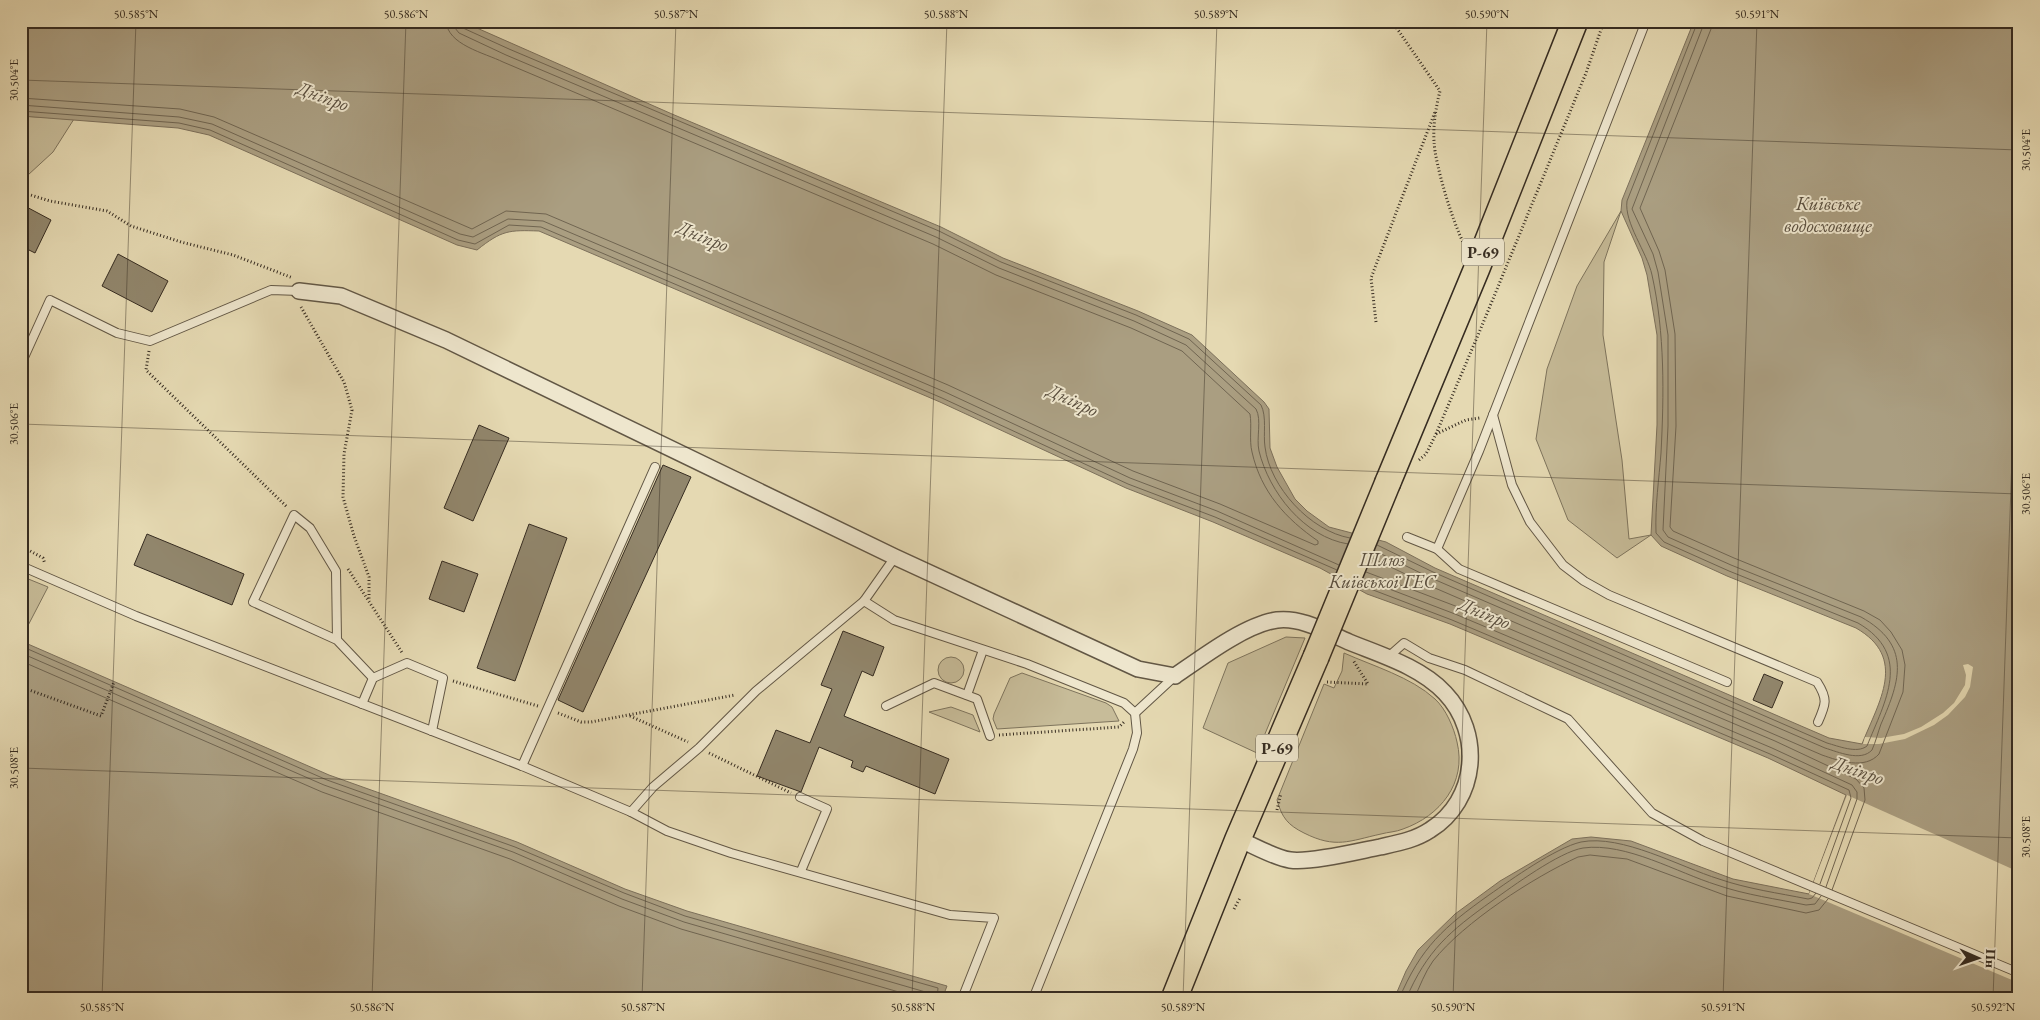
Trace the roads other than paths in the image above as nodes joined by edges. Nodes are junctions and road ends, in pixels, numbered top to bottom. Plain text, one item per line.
1 (1575, 21) edge
2 (1646, 21) edge
3 (298, 292) joint
4 (21, 364) edge
5 (1493, 415) junction
6 (655, 467) dead end
7 (1407, 537) dead end
8 (1437, 549) junction
9 (895, 557) junction
10 (21, 566) edge
11 (864, 601) junction
12 (337, 640) junction
13 (983, 650) junction
14 (1387, 658) junction
15 (1175, 676) junction
16 (373, 678) junction
17 (1726, 682) dead end
18 (967, 695) junction
19 (362, 704) junction
20 (886, 706) dead end
21 (1135, 712) junction
22 (1818, 722) dead end
23 (432, 731) junction
24 (990, 736) road end
25 (522, 766) junction
26 (800, 798) road end
27 (631, 812) junction
28 (1238, 839) junction
29 (801, 871) junction
30 (2019, 973) edge
31 (962, 999) edge
32 (1033, 999) edge
33 (1174, 999) edge

1 - 28 main road, Р-69, bridge
2 - 5 lane
3 - 4 lane
3 - 9 street
5 - 8 lane
5 - 22 lane
6 - 25 lane
7 - 8 lane
8 - 17 lane
9 - 11 lane
9 - 15 street
10 - 19 lane
11 - 13 lane
11 - 27 lane
12 - 12 lane
12 - 16 lane
13 - 18 lane
13 - 21 lane
14 - 15 street
14 - 28 street
14 - 30 lane
15 - 21 lane
16 - 19 lane
16 - 23 lane
18 - 20 lane
18 - 24 lane
19 - 23 lane
21 - 32 lane
23 - 25 lane
25 - 27 lane
26 - 29 lane
27 - 29 lane
28 - 33 main road, Р-69
29 - 31 lane

